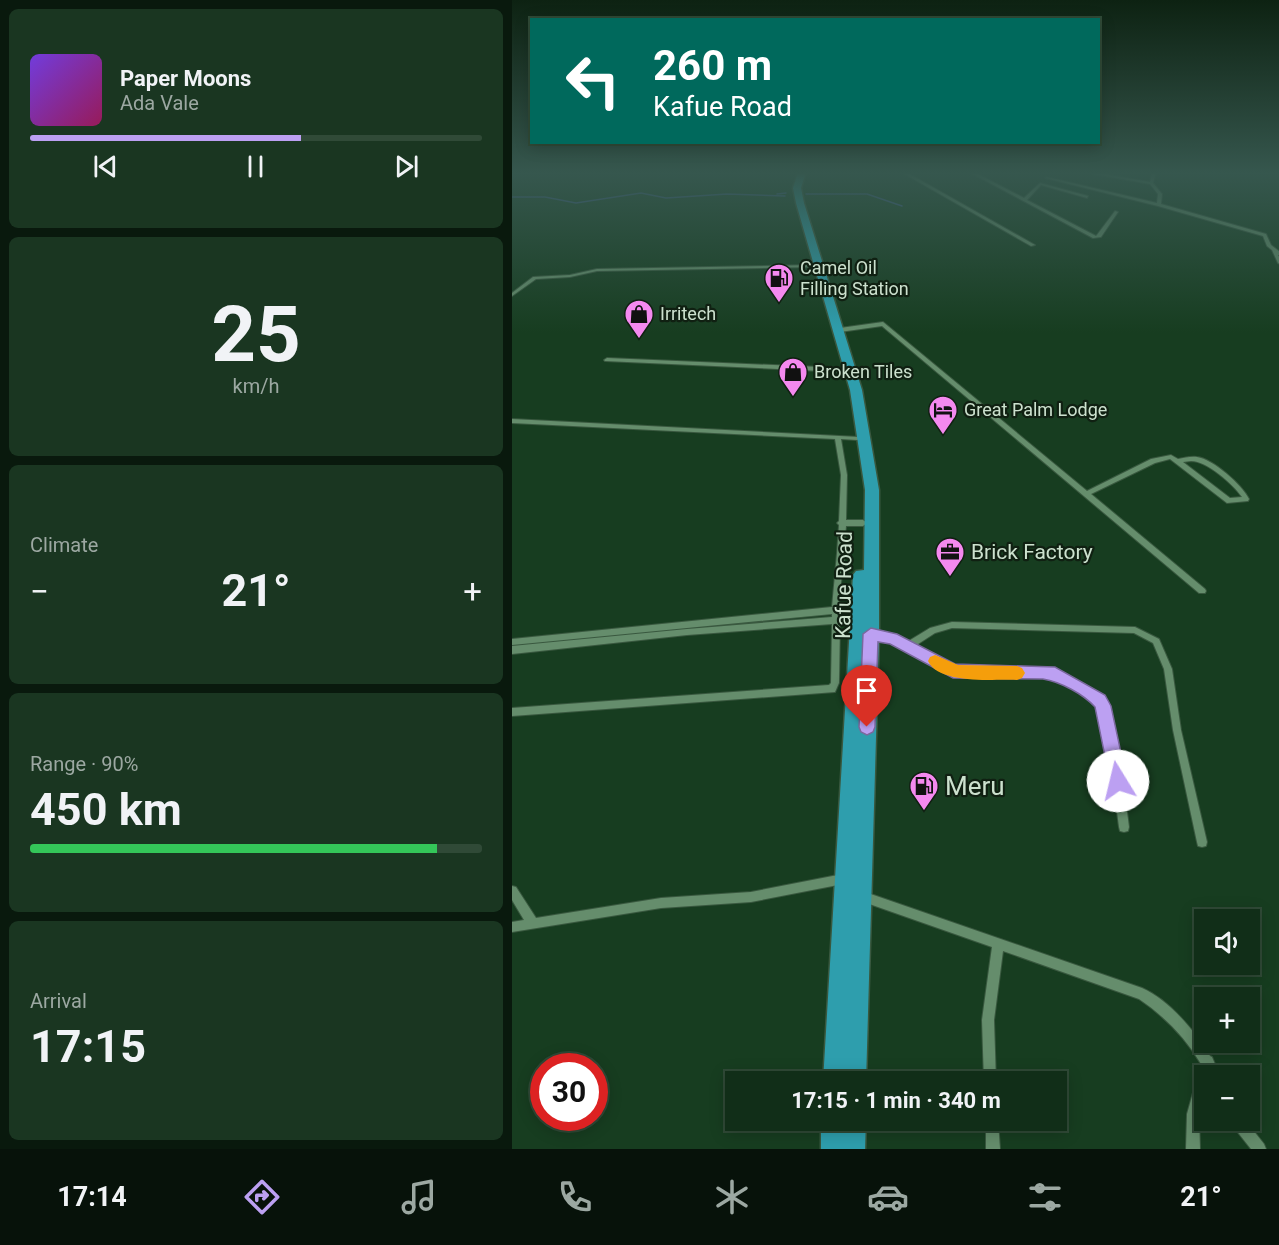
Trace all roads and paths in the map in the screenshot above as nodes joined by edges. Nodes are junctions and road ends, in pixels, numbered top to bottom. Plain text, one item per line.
1 (801, 226) edge
2 (807, 226) edge
3 (1000, 226) edge
4 (1073, 226) edge
5 (1106, 226) edge
6 (1232, 226) edge
7 (1033, 244) dead end
8 (1277, 253) edge
9 (1280, 263) edge
10 (812, 266) junction
11 (574, 271) dead end
12 (588, 271) junction
13 (512, 295) edge
14 (840, 330) junction
15 (607, 360) dead end
16 (843, 370) junction
17 (512, 421) edge
18 (838, 437) junction
19 (857, 438) junction
20 (1179, 461) junction
21 (1088, 493) junction
22 (863, 523) junction
23 (841, 524) junction
24 (1202, 591) dead end
25 (860, 614) junction
26 (837, 615) junction
27 (871, 634) junction
28 (512, 642) edge
29 (908, 646) junction
30 (512, 650) edge
31 (512, 712) edge
32 (1124, 827) dead end
33 (1202, 842) dead end
34 (845, 879) junction
35 (512, 891) edge
36 (861, 895) junction
37 (533, 924) junction
38 (512, 927) edge
39 (998, 942) junction
40 (1208, 1061) junction
41 (1210, 1065) edge
42 (836, 1071) edge
43 (854, 1071) edge
44 (990, 1071) edge
45 (834, 1131) edge
46 (853, 1131) edge
47 (992, 1131) edge
48 (1245, 1131) edge
49 (834, 1149) edge
50 (852, 1149) edge
51 (993, 1149) edge
52 (1193, 1149) edge
53 (1259, 1149) edge

1 - 10 highway, Kafue Road
2 - 14 highway, Kafue Road
3 - 7 street
4 - 5 street
6 - 8 street
8 - 9 street
10 - 12 street
10 - 16 highway, Kafue Road
11 - 12 street
12 - 13 street
14 - 21 street
14 - 27 highway, Kafue Road
15 - 16 street
16 - 19 highway, Kafue Road
17 - 18 street
18 - 19 street
18 - 23 street
19 - 22 highway, Kafue Road
20 - 20 street
20 - 21 street
21 - 24 street
22 - 23 street
22 - 25 highway, Kafue Road
23 - 26 street
25 - 26 street
25 - 34 highway, Kafue Road
26 - 28 street
26 - 30 street
26 - 31 street
27 - 29 street
27 - 36 highway, Kafue Road
29 - 32 street
29 - 33 street
34 - 37 street
34 - 42 highway, Kafue Road
35 - 37 street
36 - 39 street
36 - 43 highway, Kafue Road
37 - 38 street
39 - 40 street
39 - 44 street
40 - 41 street
40 - 52 street
45 - 49 highway
46 - 50 highway
47 - 51 street
48 - 53 street

